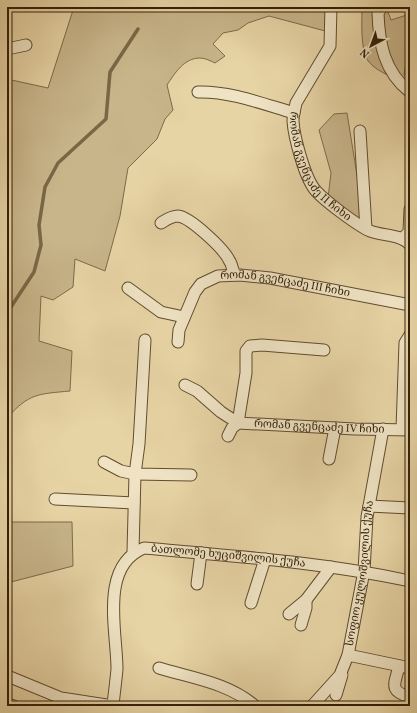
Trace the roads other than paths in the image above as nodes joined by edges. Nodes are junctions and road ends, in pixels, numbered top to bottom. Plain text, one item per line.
1 (331, 7) edge
2 (382, 7) edge
3 (26, 44) dead end
4 (7, 49) edge
5 (198, 92) dead end
6 (410, 92) edge
7 (294, 113) junction
8 (360, 132) dead end
9 (410, 208) edge
10 (160, 223) dead end
11 (366, 229) junction
12 (406, 242) edge
13 (234, 275) junction
14 (128, 288) dead end
15 (410, 305) edge
16 (184, 317) junction
17 (410, 335) edge
18 (145, 340) dead end
19 (178, 342) dead end
20 (324, 350) dead end
21 (407, 361) edge
22 (185, 384) dead end
23 (238, 423) junction
24 (335, 428) junction
25 (383, 429) junction
26 (406, 430) edge
27 (228, 436) dead end
28 (329, 459) dead end
29 (104, 462) dead end
30 (135, 474) junction
31 (191, 476) dead end
32 (55, 498) dead end
33 (134, 502) junction
34 (369, 506) junction
35 (410, 508) edge
36 (134, 552) junction
37 (201, 553) junction
38 (265, 559) junction
39 (331, 567) junction
40 (364, 571) junction
41 (410, 581) edge
42 (197, 584) dead end
43 (306, 600) junction
44 (251, 603) dead end
45 (289, 614) dead end
46 (301, 625) dead end
47 (348, 655) junction
48 (344, 667) junction
49 (404, 667) edge
50 (160, 668) dead end
51 (10, 677) dead end
52 (336, 695) dead end
53 (410, 697) edge
54 (7, 704) edge
55 (14, 706) edge
56 (113, 706) edge
57 (255, 706) edge
58 (312, 706) edge

1 - 7 street, რომან გვენცაძე II ჩიხი
2 - 6 street
3 - 4 street
5 - 7 street
7 - 11 street, რომან გვენცაძე II ჩიხი
8 - 11 street
9 - 12 street
10 - 13 street
11 - 12 street, რომან გვენცაძე II ჩიხი
13 - 15 street, რომან გვენცაძე III ჩიხი
13 - 16 street, რომან გვენცაძე III ჩიხი
14 - 16 street
16 - 19 street, რომან გვენცაძე III ჩიხი
17 - 21 street
18 - 30 street
20 - 23 street
21 - 26 street
22 - 23 street
23 - 24 street, რომან გვენცაძე IV ჩიხი
23 - 27 street
24 - 25 street, რომან გვენცაძე IV ჩიხი
24 - 28 street
25 - 26 street, რომან გვენცაძე IV ჩიხი
25 - 34 street, სოფიო ყულოშვილის ქუჩა
29 - 30 street
30 - 31 street
30 - 33 street
32 - 33 street
33 - 36 street
34 - 35 street
34 - 40 street, სოფიო ყულოშვილის ქუჩა
36 - 37 street, ბათლომე ხუციშვილის ქუჩა
36 - 56 street
37 - 38 street, ბათლომე ხუციშვილის ქუჩა
37 - 42 street
38 - 39 street, ბათლომე ხუციშვილის ქუჩა
38 - 44 street
39 - 40 street, ბათლომე ხუციშვილის ქუჩა
39 - 43 street
40 - 41 street, ბათლომე ხუციშვილის ქუჩა
40 - 47 street, სოფიო ყულოშვილის ქუჩა
43 - 45 street
43 - 46 street
47 - 48 street, სოფიო ყულოშვილის ქუჩა
47 - 49 street
48 - 52 street
48 - 58 street, სოფიო ყულოშვილის ქუჩა
49 - 53 street
50 - 57 street
51 - 56 street
54 - 55 street

